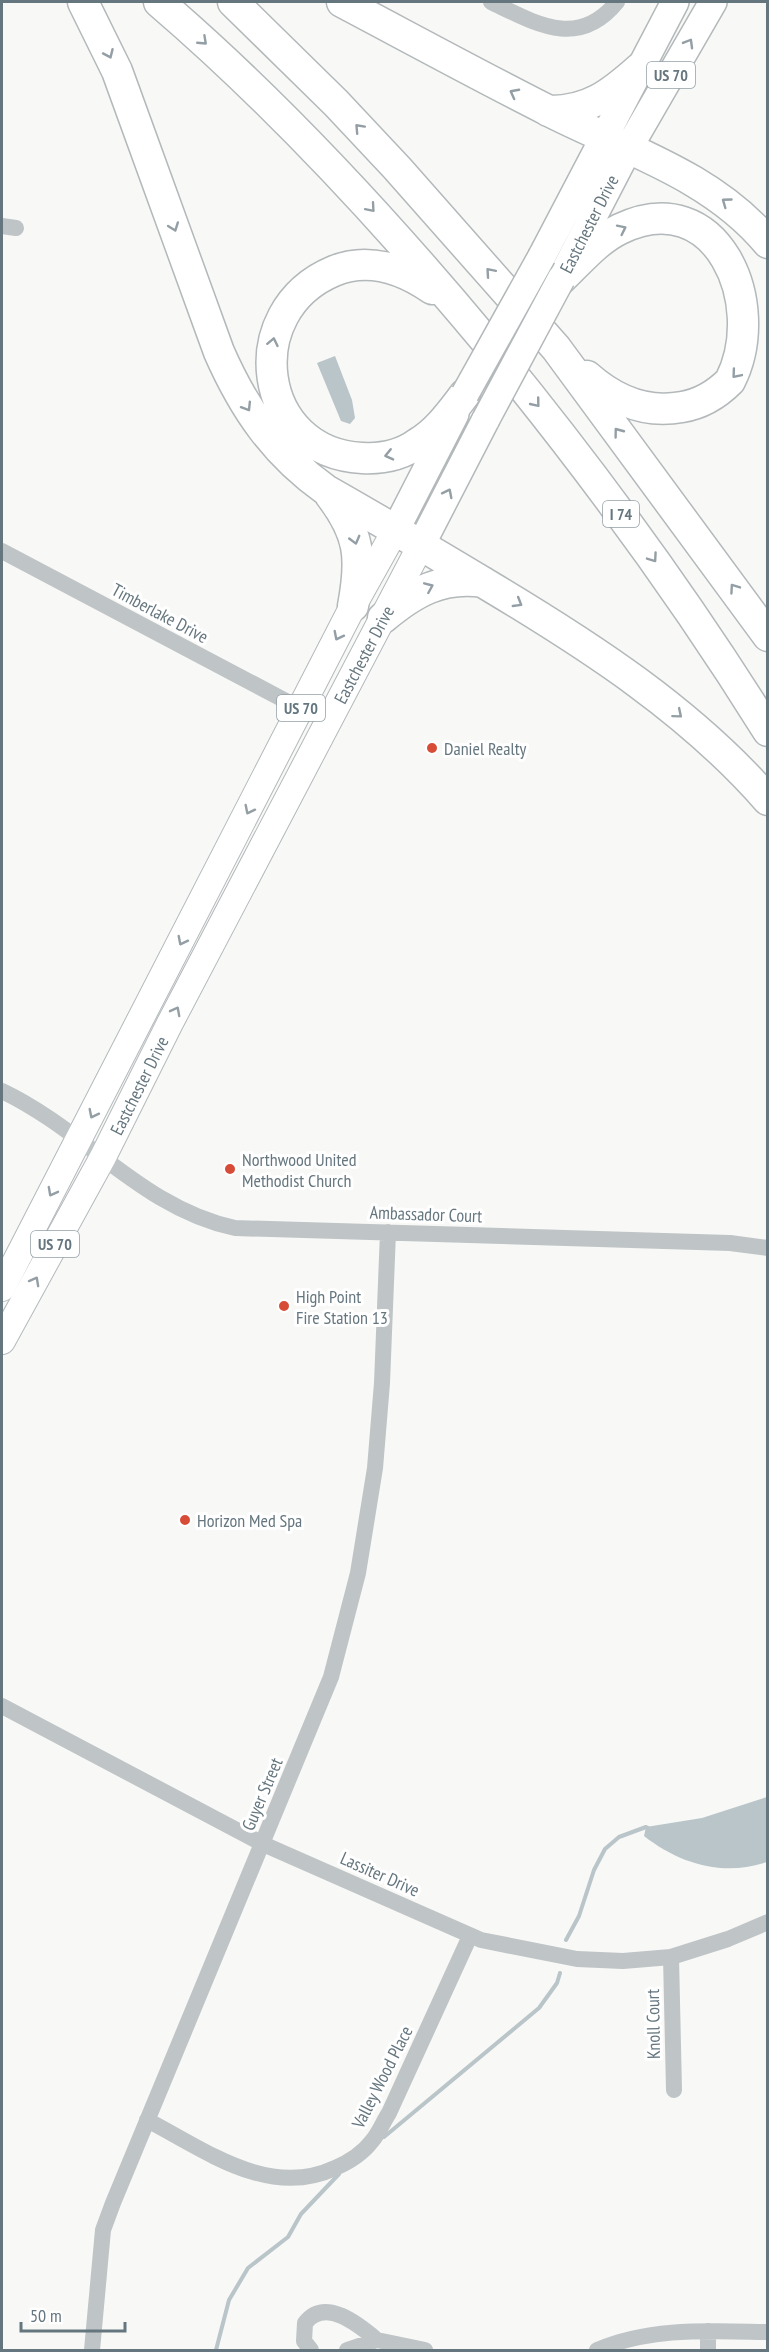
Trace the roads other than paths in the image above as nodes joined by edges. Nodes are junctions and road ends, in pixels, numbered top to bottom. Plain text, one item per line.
1 (83, 2) edge
2 (159, 2) edge
3 (233, 2) edge
4 (342, 2) edge
5 (491, 2) edge
6 (617, 2) edge
7 (675, 2) edge
8 (713, 2) edge
9 (640, 68) junction
10 (548, 111) junction
11 (616, 143) junction
12 (768, 243) edge
13 (561, 279) junction
14 (459, 309) junction
15 (555, 348) junction
16 (465, 394) junction
17 (326, 490) junction
18 (396, 529) junction
19 (421, 545) junction
20 (3, 556) edge
21 (483, 582) junction
22 (353, 606) junction
23 (383, 618) junction
24 (768, 636) edge
25 (301, 709) junction
26 (768, 730) edge
27 (768, 800) edge
28 (2, 1091) edge
29 (80, 1140) junction
30 (103, 1157) junction
31 (388, 1232) junction
32 (768, 1248) edge
33 (2, 1288) edge
34 (2, 1341) edge
35 (2, 1706) edge
36 (263, 1844) junction
37 (768, 1922) edge
38 (470, 1936) junction
39 (671, 1957) junction
40 (674, 2090) dead end
41 (147, 2121) junction
42 (708, 2331) junction
43 (768, 2332) edge
44 (376, 2340) junction
45 (92, 2350) edge
46 (311, 2350) edge
47 (347, 2350) edge
48 (425, 2350) edge
49 (597, 2350) edge
50 (708, 2350) edge

1 -> 17 highway
2 -> 14 highway, I 74
15 -> 3 highway, I 74
10 -> 4 highway
5 - 6 street
7 - 9 highway, Eastchester Drive / US 70
11 -> 8 highway, Eastchester Drive / US 70
9 - 10 highway
9 - 11 highway, Eastchester Drive / US 70
10 - 11 highway
12 -> 11 highway
11 - 13 highway, Eastchester Drive / US 70
11 - 16 highway, Eastchester Drive / US 70, bridge
13 -> 15 highway
19 -> 13 highway, Eastchester Drive / US 70, bridge
16 -> 14 highway
14 -> 26 highway, I 74
24 -> 15 highway, I 74
16 - 18 highway, Eastchester Drive / US 70
17 - 18 highway
17 -> 22 highway
18 - 19 highway
18 - 22 main road, Eastchester Drive / US 70
19 - 21 highway
19 - 23 main road, Eastchester Drive / US 70
20 - 25 street, Timberlake Drive
23 -> 21 highway
21 -> 27 highway
22 -> 25 main road, Eastchester Drive / US 70
30 -> 23 main road, Eastchester Drive / US 70
25 -> 29 main road, Eastchester Drive / US 70
28 - 29 street, Ambassador Court
29 - 30 street, Ambassador Court
29 -> 33 main road, Eastchester Drive / US 70
30 - 31 street, Ambassador Court
34 -> 30 main road, Eastchester Drive / US 70
31 - 32 street, Ambassador Court
31 - 36 street, Guyer Street
35 - 36 street, Lassiter Drive
36 - 38 street, Lassiter Drive
36 - 41 street, Guyer Street
37 - 39 street, Lassiter Drive
38 - 39 street, Lassiter Drive
38 - 41 street, Valley Wood Place
39 - 40 street, Knoll Court
41 - 45 street, Guyer Street
42 - 43 street
42 - 49 street
42 - 50 street
44 - 46 street
44 - 47 street
44 - 48 street

